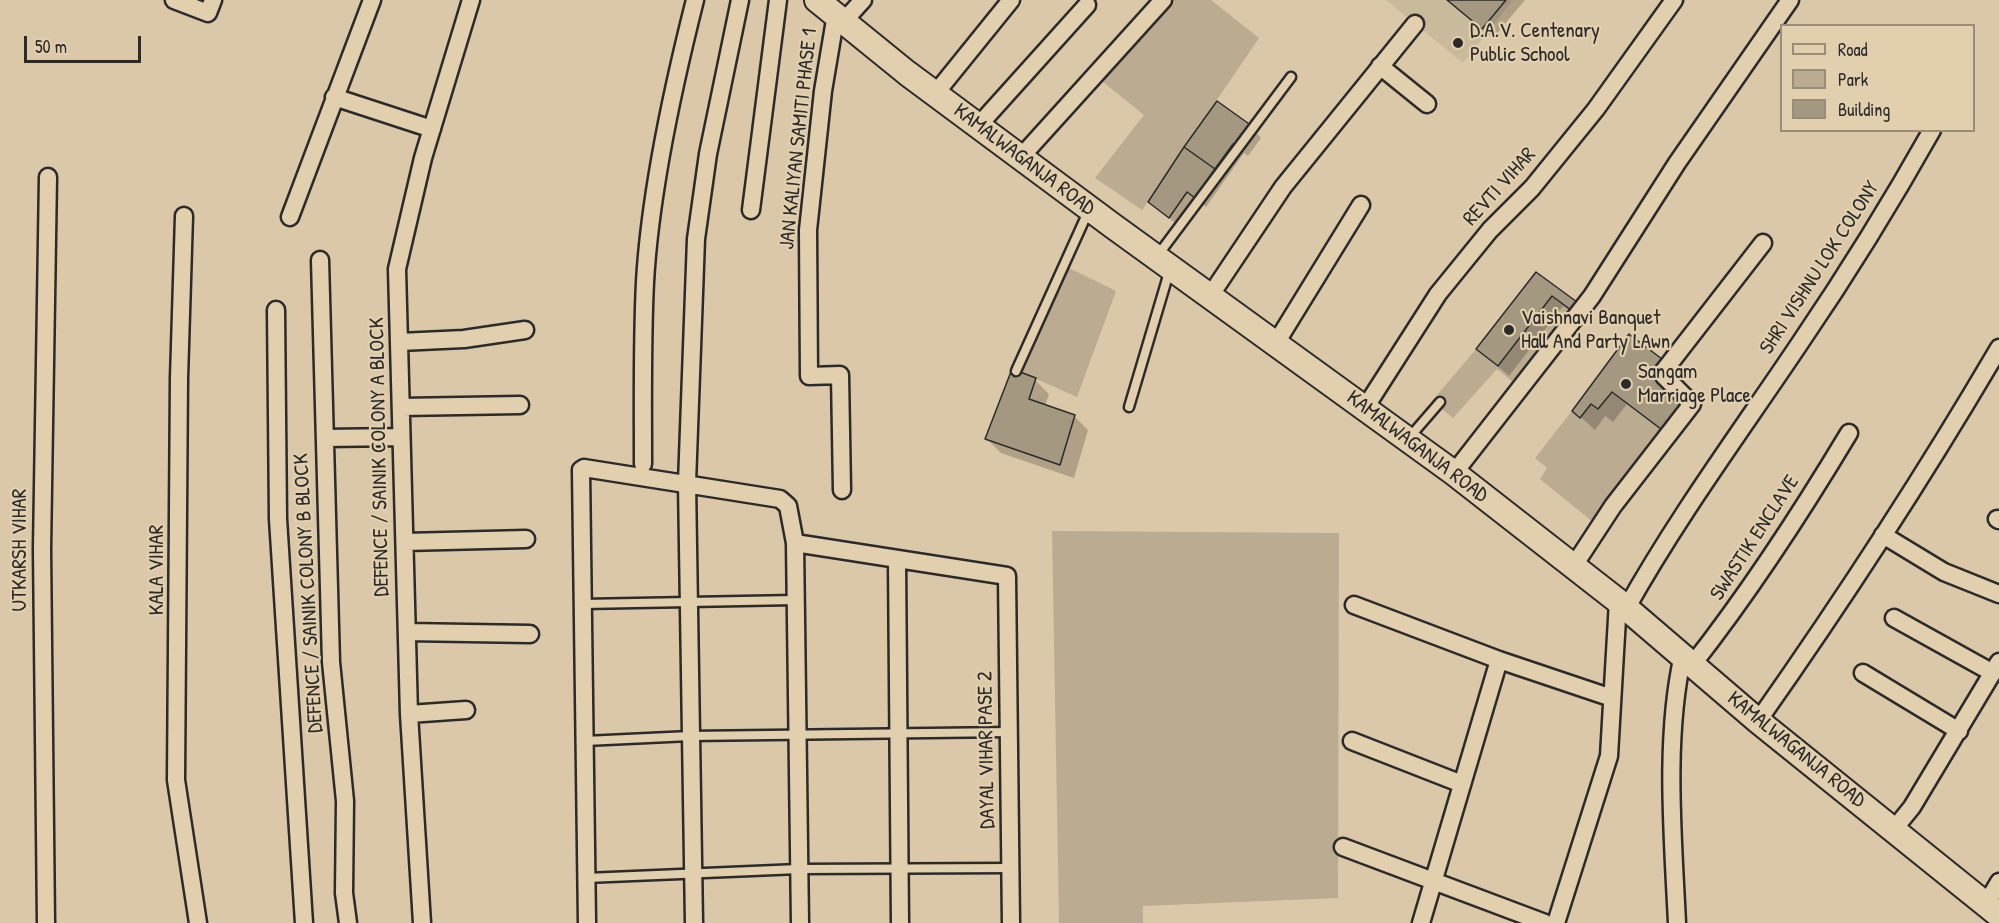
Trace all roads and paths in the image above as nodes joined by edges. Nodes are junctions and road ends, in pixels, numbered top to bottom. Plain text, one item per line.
1 (174, 0) edge
2 (213, 0) edge
3 (372, 0) edge
4 (471, 0) edge
5 (695, 0) edge
6 (740, 0) edge
7 (778, 0) edge
8 (863, 0) edge
9 (1011, 0) edge
10 (1163, 0) edge
11 (1674, 0) edge
12 (1790, 0) edge
13 (1087, 5) dead end
14 (833, 11) edge
15 (1415, 24) dead end
16 (1380, 66) junction
17 (1291, 77) dead end
18 (935, 94) junction
19 (334, 97) junction
20 (1427, 104) dead end
21 (979, 125) junction
22 (432, 129) junction
23 (1931, 132) edge
24 (1022, 157) junction
25 (48, 177) dead end
26 (1361, 205) dead end
27 (1089, 208) junction
28 (751, 210) dead end
29 (184, 216) dead end
30 (290, 217) dead end
31 (1763, 243) dead end
32 (321, 260) dead end
33 (1163, 263) junction
34 (1210, 296) junction
35 (276, 310) dead end
36 (525, 330) dead end
37 (400, 342) junction
38 (1276, 343) junction
39 (1999, 348) edge
40 (1016, 371) dead end
41 (1440, 402) dead end
42 (520, 405) dead end
43 (401, 407) junction
44 (1129, 407) dead end
45 (1365, 408) junction
46 (1849, 433) dead end
47 (401, 437) junction
48 (324, 438) junction
49 (1408, 439) junction
50 (643, 464) dead end
51 (1454, 473) junction
52 (687, 483) junction
53 (842, 490) dead end
54 (1883, 535) junction
55 (526, 539) dead end
56 (405, 542) junction
57 (795, 543) junction
58 (897, 561) junction
59 (1573, 567) junction
60 (1999, 594) edge
61 (795, 600) junction
62 (687, 603) junction
63 (583, 604) junction
64 (1354, 605) dead end
65 (1622, 605) junction
66 (1894, 618) dead end
67 (406, 632) junction
68 (530, 633) dead end
69 (1499, 660) junction
70 (1688, 660) junction
71 (1996, 668) edge
72 (1863, 673) dead end
73 (1612, 698) junction
74 (466, 710) dead end
75 (410, 714) junction
76 (1758, 721) junction
77 (1959, 731) junction
78 (898, 732) junction
79 (1009, 732) junction
80 (797, 734) junction
81 (690, 736) junction
82 (585, 741) junction
83 (1352, 741) dead end
84 (1462, 784) junction
85 (1895, 828) junction
86 (1343, 847) dead end
87 (1012, 868) junction
88 (799, 869) junction
89 (900, 869) junction
90 (693, 873) junction
91 (586, 878) junction
92 (1435, 881) junction
93 (1999, 882) edge
94 (1992, 910) edge
95 (46, 923) edge
96 (198, 923) edge
97 (304, 923) edge
98 (348, 923) edge
99 (422, 923) edge
100 (587, 923) edge
101 (694, 923) edge
102 (800, 923) edge
103 (900, 923) edge
104 (1011, 923) edge
105 (1421, 923) edge
106 (1545, 923) edge
107 (1556, 923) edge
108 (1677, 923) edge

1 - 2 street
3 - 19 street
4 - 22 street, DEFENCE / SAINIK COLONY A BLOCK
5 - 50 street
6 - 52 street
7 - 28 street
8 - 14 street
9 - 18 street
10 - 24 street
11 - 45 street, REVTI VIHAR
12 - 51 street
13 - 21 street
14 - 18 main road, KAMALWAGANJA ROAD
14 - 53 street, JAN KALIYAN SAMITI PHASE 1
15 - 16 street
16 - 20 street
16 - 34 street
17 - 33 lane
18 - 21 main road, KAMALWAGANJA ROAD
19 - 22 street
19 - 30 street
21 - 24 main road, KAMALWAGANJA ROAD
22 - 37 street, DEFENCE / SAINIK COLONY A BLOCK
23 - 65 street, SHRI VISHNU LOK COLONY
24 - 27 main road, KAMALWAGANJA ROAD
25 - 95 street, UTKARSH VIHAR
26 - 38 street
27 - 33 main road, KAMALWAGANJA ROAD
27 - 40 lane
29 - 96 street, KALA VIHAR
31 - 59 street
32 - 48 street, DEFENCE / SAINIK COLONY B BLOCK
33 - 34 main road, KAMALWAGANJA ROAD
33 - 44 lane
34 - 38 main road, KAMALWAGANJA ROAD
35 - 97 street
36 - 37 street
37 - 43 street, DEFENCE / SAINIK COLONY A BLOCK
38 - 45 main road, KAMALWAGANJA ROAD
39 - 54 street
41 - 49 lane
42 - 43 street
43 - 47 street, DEFENCE / SAINIK COLONY A BLOCK
45 - 49 main road, KAMALWAGANJA ROAD
46 - 70 street, SWASTIK ENCLAVE
47 - 48 street
47 - 56 street, DEFENCE / SAINIK COLONY A BLOCK
48 - 98 street, DEFENCE / SAINIK COLONY B BLOCK
49 - 51 main road, KAMALWAGANJA ROAD
51 - 59 main road, KAMALWAGANJA ROAD
52 - 57 street
52 - 62 street
52 - 63 street
54 - 60 street
54 - 76 street
55 - 56 street
56 - 67 street, DEFENCE / SAINIK COLONY A BLOCK
57 - 58 street
57 - 61 street
58 - 78 street
58 - 79 street, DAYAL VIHAR PASE 2
59 - 65 main road, KAMALWAGANJA ROAD
61 - 62 lane
61 - 80 street
62 - 63 lane
62 - 81 street
63 - 82 street
64 - 69 street
65 - 70 main road, KAMALWAGANJA ROAD
65 - 73 street
66 - 71 street
67 - 68 street
67 - 75 street, DEFENCE / SAINIK COLONY A BLOCK
69 - 73 street
69 - 84 street
70 - 76 main road, KAMALWAGANJA ROAD
70 - 108 street
71 - 77 street
72 - 77 street
73 - 107 street
74 - 75 street
75 - 99 street, DEFENCE / SAINIK COLONY A BLOCK
76 - 85 main road, KAMALWAGANJA ROAD
77 - 85 street
78 - 79 lane
78 - 80 lane
78 - 89 street
79 - 87 street, DAYAL VIHAR PASE 2
80 - 81 lane
80 - 88 street
81 - 82 lane
81 - 90 street
82 - 91 street
83 - 84 street
84 - 92 street
85 - 94 main road, KAMALWAGANJA ROAD
86 - 92 street
87 - 89 lane
87 - 104 street, DAYAL VIHAR PASE 2
88 - 89 lane
88 - 90 lane
88 - 102 street
89 - 103 street
90 - 91 lane
90 - 101 street
91 - 100 street
92 - 105 street
92 - 106 street
93 - 94 street

